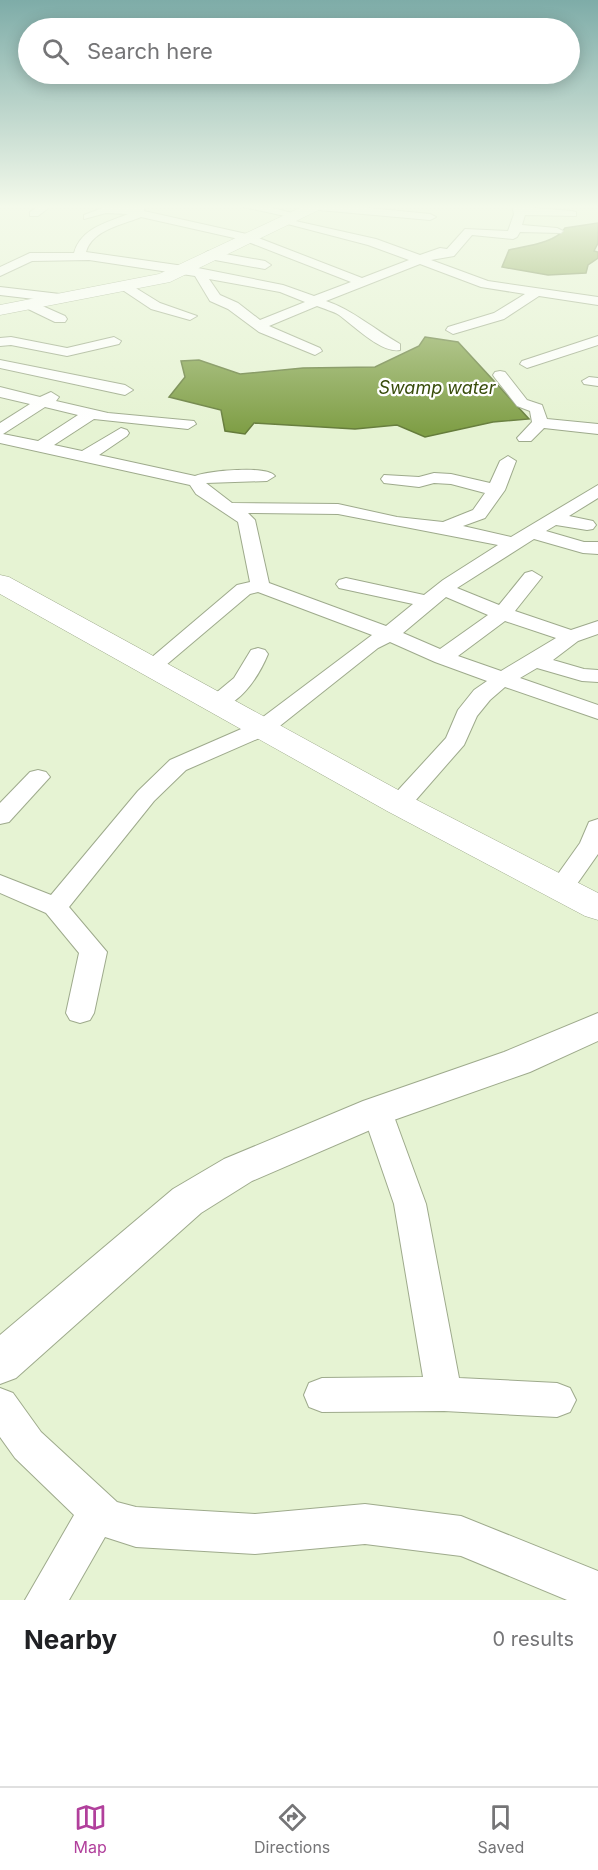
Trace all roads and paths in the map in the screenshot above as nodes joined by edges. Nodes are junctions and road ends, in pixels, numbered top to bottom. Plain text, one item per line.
1 (151, 281) edge
2 (199, 281) edge
3 (237, 281) edge
4 (359, 281) edge
5 (366, 281) edge
6 (474, 281) edge
7 (362, 282) junction
8 (126, 286) junction
9 (0, 291) edge
10 (536, 292) junction
11 (60, 298) junction
12 (314, 301) junction
13 (598, 301) edge
14 (29, 304) junction
15 (0, 310) edge
16 (190, 316) dead end
17 (60, 319) dead end
18 (258, 325) junction
19 (453, 330) dead end
20 (598, 340) edge
21 (114, 341) dead end
22 (0, 342) edge
23 (395, 347) dead end
24 (82, 349) junction
25 (315, 351) dead end
26 (116, 356) dead end
27 (0, 364) edge
28 (527, 364) dead end
29 (500, 375) dead end
30 (0, 378) edge
31 (71, 381) junction
32 (125, 390) dead end
33 (0, 392) edge
34 (44, 402) junction
35 (91, 414) junction
36 (540, 423) junction
37 (188, 424) dead end
38 (598, 429) edge
39 (0, 430) edge
40 (121, 433) dead end
41 (525, 438) dead end
42 (7, 440) edge
43 (40, 447) junction
44 (0, 452) edge
45 (84, 457) junction
46 (508, 460) dead end
47 (267, 476) dead end
48 (390, 479) dead end
49 (196, 481) junction
50 (496, 490) junction
51 (598, 490) edge
52 (589, 506) edge
53 (230, 508) junction
54 (554, 519) junction
55 (587, 525) dead end
56 (443, 527) junction
57 (521, 538) junction
58 (433, 543) dead end
59 (598, 548) edge
60 (532, 577) dead end
61 (0, 583) edge
62 (346, 584) dead end
63 (260, 586) junction
64 (436, 595) junction
65 (503, 613) junction
66 (598, 627) edge
67 (389, 634) junction
68 (571, 637) junction
69 (258, 654) dead end
70 (442, 658) junction
71 (535, 661) junction
72 (152, 666) junction
73 (598, 676) edge
74 (501, 680) junction
75 (216, 702) junction
76 (598, 712) edge
77 (263, 728) junction
78 (38, 777) dead end
79 (399, 804) junction
80 (0, 817) edge
81 (598, 827) edge
82 (0, 883) edge
83 (561, 888) junction
84 (55, 907) junction
85 (598, 908) edge
86 (80, 1013) dead end
87 (598, 1026) edge
88 (377, 1111) junction
89 (3, 1355) edge
90 (444, 1394) junction
91 (321, 1395) dead end
92 (557, 1400) dead end
93 (0, 1405) edge
94 (98, 1512) junction
95 (588, 1592) edge
96 (46, 1600) edge

1 - 8 main road
2 - 18 street
3 - 12 street
4 - 7 street
5 - 7 street
6 - 10 street
7 - 12 street
8 - 11 main road
8 - 16 street
9 - 11 street
10 - 13 street
10 - 19 street
11 - 14 main road
12 - 18 street
12 - 23 street
14 - 15 main road
14 - 17 street
18 - 25 street
20 - 28 street
21 - 24 street
22 - 24 street
24 - 26 street
27 - 31 street
29 - 36 street
30 - 33 street
31 - 32 street
31 - 34 street
33 - 34 street
34 - 35 street
34 - 39 street
35 - 37 street
35 - 43 street
36 - 38 street
36 - 41 street
40 - 45 street
42 - 43 street
42 - 44 street
43 - 45 street
45 - 49 street
46 - 50 street
47 - 49 street
48 - 50 street
49 - 53 street
50 - 56 street
51 - 52 street
52 - 54 street
53 - 56 street
53 - 63 street
54 - 55 street
54 - 57 street
56 - 57 street
56 - 58 street
57 - 59 street
57 - 64 street
60 - 65 street
61 - 72 main road
62 - 64 street
63 - 67 street
63 - 72 street
64 - 65 street
64 - 67 street
65 - 68 street
65 - 70 street
66 - 68 street
67 - 70 street
67 - 77 street
68 - 71 street
69 - 75 street
70 - 74 street
71 - 73 street
71 - 74 street
72 - 75 main road
74 - 76 street
74 - 79 street
75 - 77 main road
77 - 79 main road
77 - 84 street
78 - 80 street
79 - 83 main road
81 - 83 street
82 - 84 street
83 - 85 main road
84 - 86 street
87 - 88 street
88 - 89 street
88 - 90 street
90 - 91 street
90 - 92 street
93 - 94 street
94 - 95 street
94 - 96 street

